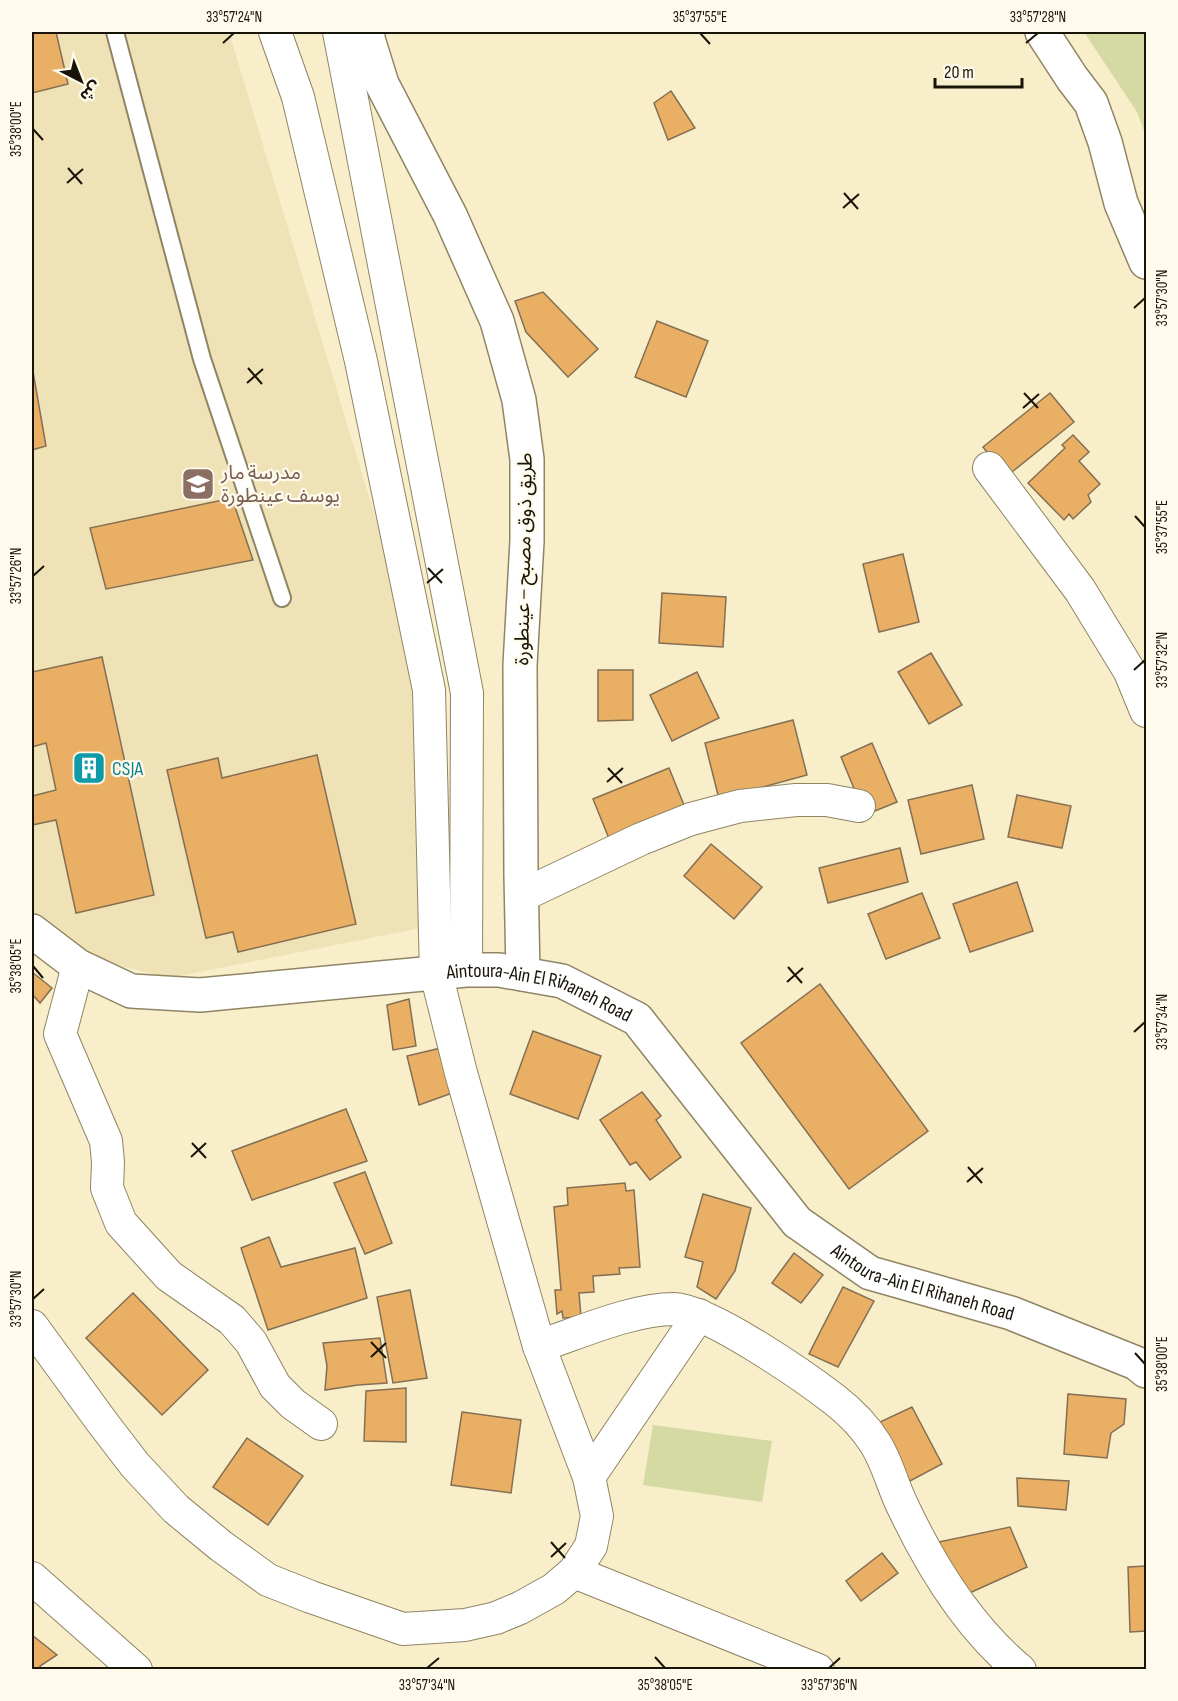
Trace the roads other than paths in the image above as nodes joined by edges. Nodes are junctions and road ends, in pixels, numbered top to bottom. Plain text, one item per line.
1 (115, 32) edge
2 (275, 32) edge
3 (339, 32) edge
4 (359, 32) edge
5 (368, 32) edge
6 (1042, 32) edge
7 (382, 84) junction
8 (1146, 262) edge
9 (990, 468) dead end
10 (282, 598) dead end
11 (1146, 711) edge
12 (859, 806) dead end
13 (521, 896) junction
14 (32, 931) edge
15 (78, 966) junction
16 (451, 972) junction
17 (523, 974) junction
18 (699, 1315) junction
19 (32, 1326) edge
20 (539, 1346) junction
21 (1146, 1371) edge
22 (321, 1424) dead end
23 (589, 1477) junction
24 (574, 1572) junction
25 (32, 1578) edge
26 (136, 1670) edge
27 (818, 1670) edge
28 (1020, 1670) edge

1 - 10 lane
2 - 16 street
3 - 16 street
4 - 7 street
5 - 7 street, طريق ذوق مصبح – عينطورة
6 - 8 street
7 - 13 street, طريق ذوق مصبح – عينطورة
9 - 11 street
12 - 13 street
13 - 17 street, طريق ذوق مصبح – عينطورة
14 - 15 street, Aintoura-Ain El Rihaneh Road
15 - 16 street, Aintoura-Ain El Rihaneh Road
15 - 22 street
16 - 17 street, Aintoura-Ain El Rihaneh Road
16 - 20 street
17 - 21 street, Aintoura-Ain El Rihaneh Road
18 - 20 street
18 - 23 street
18 - 28 street
19 - 24 street
20 - 23 street
23 - 24 street
24 - 27 street
25 - 26 street

